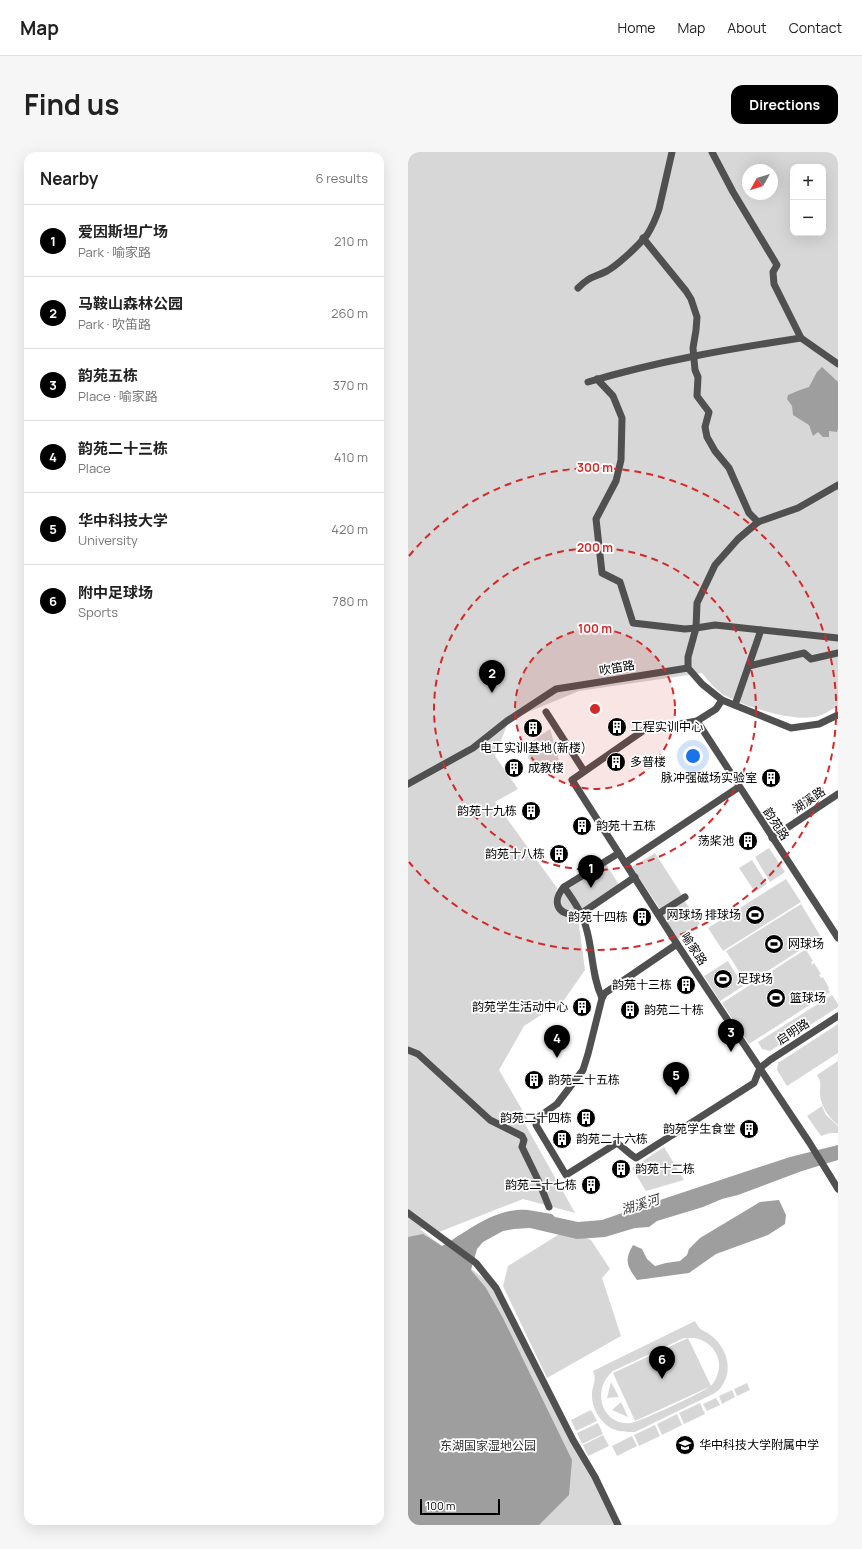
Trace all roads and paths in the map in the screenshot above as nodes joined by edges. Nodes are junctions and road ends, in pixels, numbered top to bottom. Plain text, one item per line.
1 (672, 152) edge
2 (712, 152) edge
3 (643, 238) junction
4 (578, 288) dead end
5 (801, 338) junction
6 (694, 355) junction
7 (838, 364) edge
8 (597, 379) junction
9 (588, 382) dead end
10 (838, 485) edge
11 (758, 522) junction
12 (696, 628) junction
13 (761, 630) junction
14 (838, 638) edge
15 (838, 653) edge
16 (748, 666) junction
17 (688, 668) junction
18 (722, 700) junction
19 (735, 705) junction
20 (546, 712) dead end
21 (838, 715) edge
22 (696, 721) junction
23 (584, 771) junction
24 (408, 784) edge
25 (739, 787) junction
26 (838, 794) edge
27 (772, 838) junction
28 (618, 853) junction
29 (625, 863) junction
30 (635, 877) junction
31 (564, 887) junction
32 (685, 897) dead end
33 (582, 913) junction
34 (658, 914) junction
35 (835, 928) edge
36 (838, 938) edge
37 (677, 944) junction
38 (602, 998) junction
39 (838, 1016) edge
40 (408, 1050) edge
41 (760, 1068) junction
42 (838, 1189) edge
43 (549, 1207) dead end
44 (408, 1213) edge
45 (618, 1525) edge

1 - 3 street
2 - 5 street
3 - 4 street
3 - 6 street
5 - 6 street
5 - 7 street
6 - 8 street
6 - 11 street
8 - 9 street
8 - 12 street
10 - 11 street
11 - 12 street
12 - 13 street
12 - 17 street
13 - 14 street
13 - 16 street
15 - 16 street
16 - 19 street
17 - 18 street
17 - 24 street, 吹笛路
18 - 19 street
18 - 22 street
19 - 21 street
20 - 23 street
22 - 23 street
22 - 25 street, 韵苑路
23 - 28 street, 喻家路
25 - 27 street, 韵苑路
25 - 29 street
26 - 27 street, 湖溪路
27 - 35 street, 韵苑路
28 - 29 street, 喻家路
28 - 31 street
29 - 30 street, 喻家路
30 - 33 street
30 - 34 street, 喻家路
31 - 33 street
31 - 33 street
32 - 34 street
33 - 38 street
34 - 37 street, 喻家路
35 - 36 street, 韵苑路
37 - 38 street
37 - 41 street, 喻家路
38 - 41 street
39 - 41 street, 启明路
40 - 43 street
41 - 42 street, 喻家路
44 - 45 street

